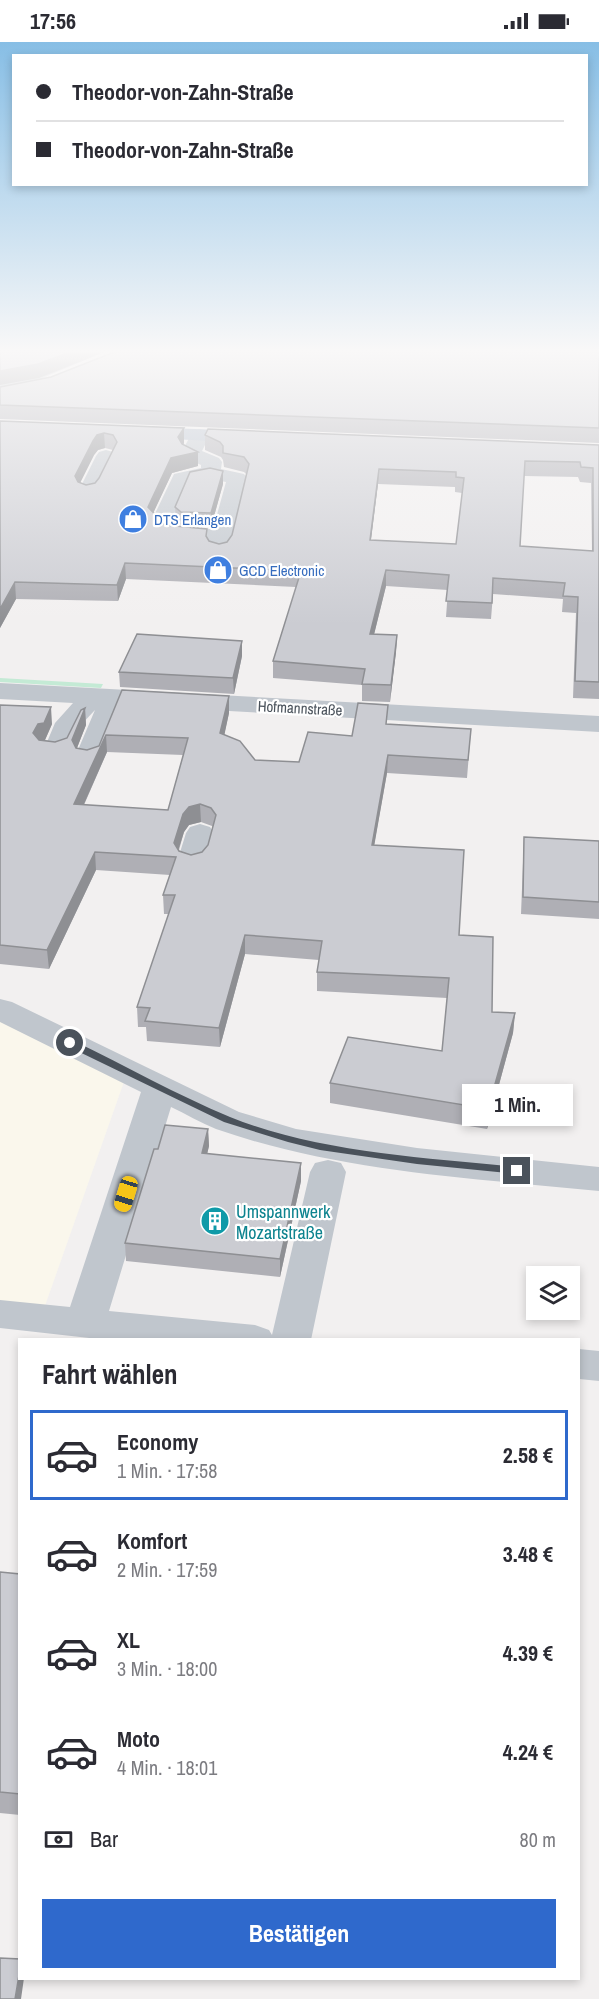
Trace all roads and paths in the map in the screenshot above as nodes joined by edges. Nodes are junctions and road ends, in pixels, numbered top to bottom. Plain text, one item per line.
1 (112, 442) edge
2 (196, 442) edge
3 (210, 473) junction
4 (88, 492) edge
5 (0, 691) edge
6 (101, 696) junction
7 (599, 724) edge
8 (50, 749) edge
9 (88, 757) edge
10 (200, 833) dead end
11 (192, 862) edge
12 (0, 1009) edge
13 (160, 1087) junction
14 (328, 1172) dead end
15 (599, 1179) edge
16 (0, 1314) edge
17 (85, 1323) junction
18 (235, 1338) edge
19 (291, 1338) edge
20 (580, 1364) edge
21 (599, 1366) edge

1 - 4 street
2 - 3 street
3 - 3 street
5 - 6 street, Hofmannstraße
6 - 7 street, Hofmannstraße
6 - 8 street
6 - 9 street
10 - 11 street
12 - 13 street
13 - 15 street
13 - 17 street
14 - 19 street
16 - 17 street
17 - 18 street
20 - 21 street

